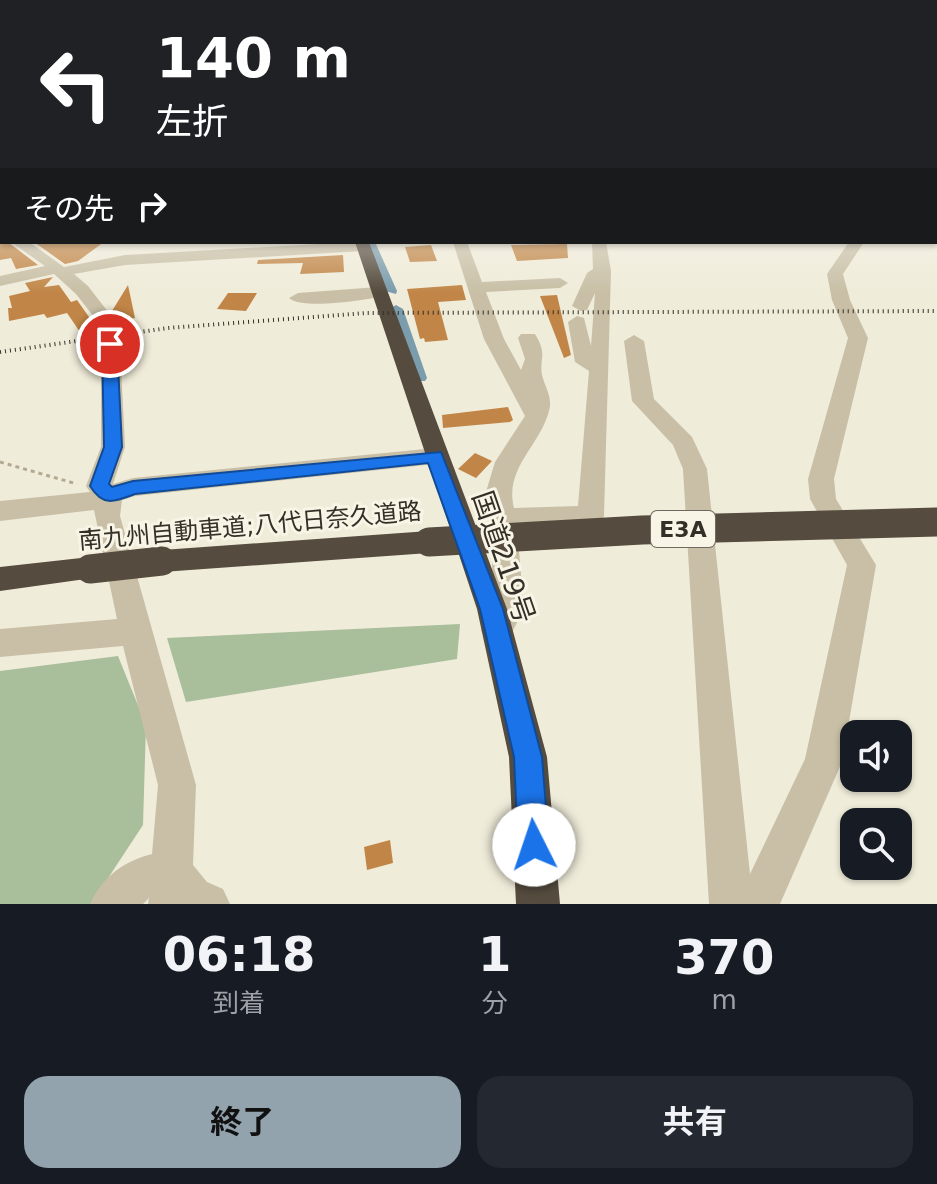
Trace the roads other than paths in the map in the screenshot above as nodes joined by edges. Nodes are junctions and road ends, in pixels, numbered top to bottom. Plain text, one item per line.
1 (21, 244) edge
2 (461, 244) edge
3 (599, 244) edge
4 (856, 244) edge
5 (365, 249) edge
6 (81, 253) dead end
7 (327, 261) dead end
8 (55, 267) junction
9 (603, 271) junction
10 (0, 281) edge
11 (560, 283) dead end
12 (475, 287) junction
13 (378, 292) junction
14 (298, 298) dead end
15 (528, 338) dead end
16 (634, 341) dead end
17 (599, 368) junction
18 (537, 417) junction
19 (435, 456) junction
20 (104, 491) junction
21 (0, 511) edge
22 (503, 518) junction
23 (937, 522) edge
24 (0, 579) edge
25 (497, 630) junction
26 (136, 631) junction
27 (0, 643) edge
28 (170, 887) edge
29 (112, 904) edge
30 (208, 904) edge
31 (538, 904) edge
32 (731, 904) edge
33 (758, 904) edge

1 - 8 street
2 - 12 street
3 - 9 street
4 - 33 street
5 - 7 street
5 - 8 street
5 - 13 highway, 国道219号
6 - 8 street
8 - 10 street
8 - 20 street
9 - 17 street
9 - 17 street
11 - 12 street
12 - 18 street
13 - 14 street
13 - 19 highway, 国道219号
15 - 18 street
16 - 32 street
17 - 22 street
18 - 22 street
19 - 20 street
19 - 25 highway, 国道219号
20 - 21 street
20 - 26 street
22 - 25 street
23 - 24 highway, 南九州自動車道;八代日奈久道路 / E3A, bridge
25 - 31 highway, 国道219号
26 - 27 street
26 - 28 street
28 - 29 street
28 - 30 street

